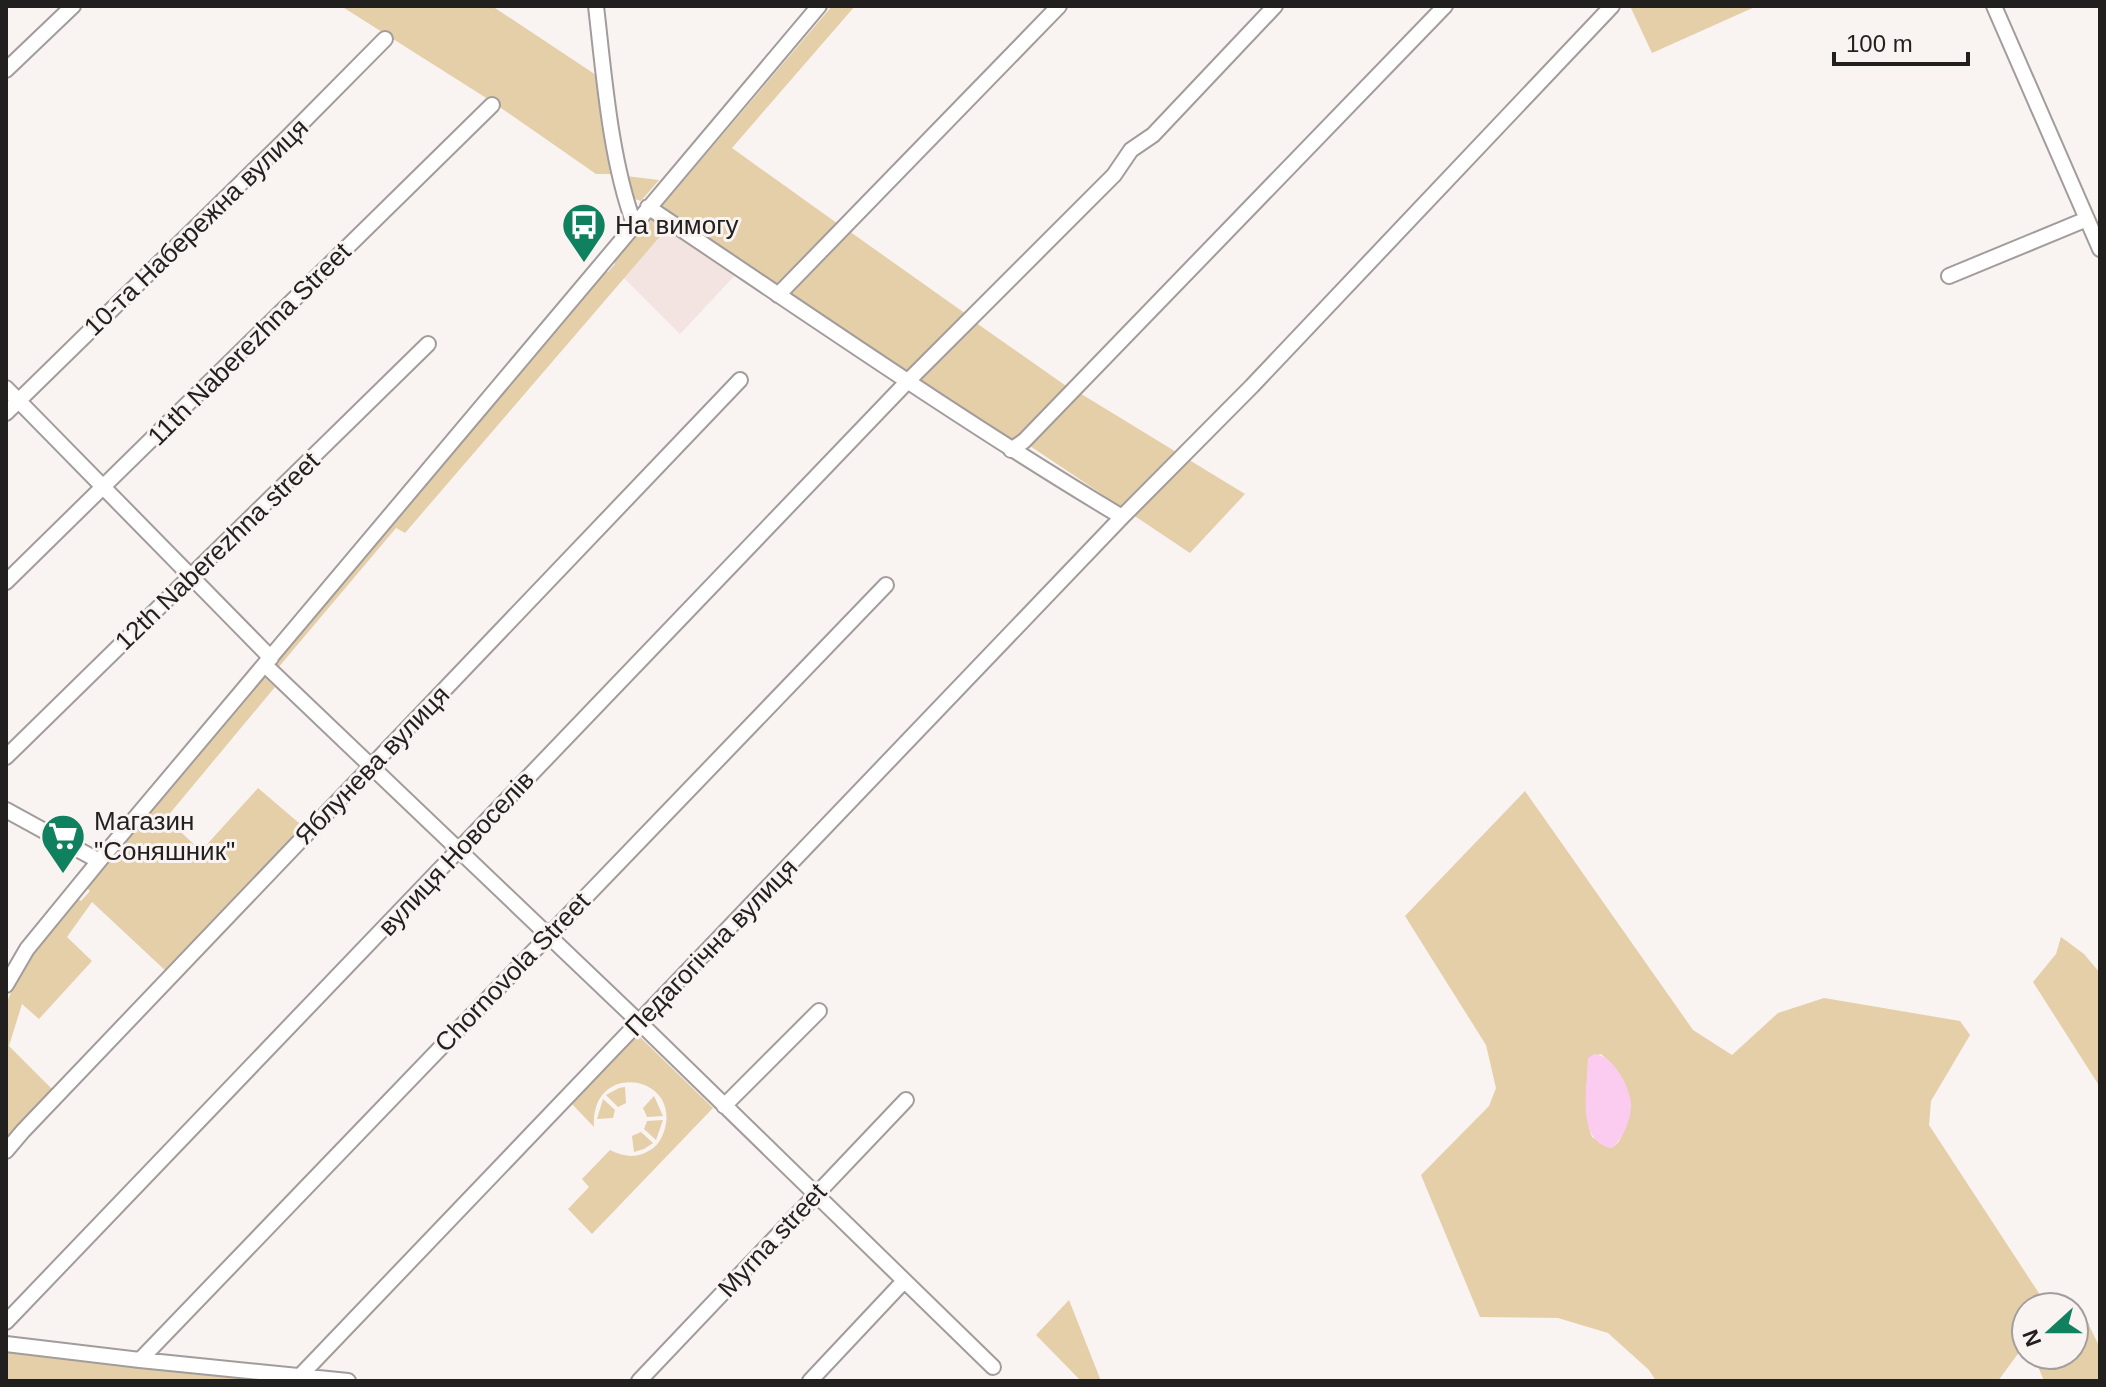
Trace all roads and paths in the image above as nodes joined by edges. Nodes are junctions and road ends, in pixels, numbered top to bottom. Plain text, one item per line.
1 (73, 6) edge
2 (596, 6) edge
3 (819, 6) edge
4 (1059, 6) edge
5 (1275, 6) edge
6 (1445, 6) edge
7 (1612, 6) edge
8 (1994, 6) edge
9 (385, 39) dead end
10 (6, 70) edge
11 (492, 105) dead end
12 (2100, 204) edge
13 (648, 207) junction
14 (2085, 215) junction
15 (634, 224) junction
16 (2100, 249) edge
17 (1949, 276) dead end
18 (778, 295) junction
19 (428, 344) dead end
20 (740, 380) dead end
21 (906, 383) junction
22 (6, 388) edge
23 (19, 400) junction
24 (6, 413) edge
25 (1011, 450) junction
26 (104, 487) junction
27 (1122, 517) junction
28 (191, 577) junction
29 (6, 582) edge
30 (886, 585) dead end
31 (268, 661) junction
32 (6, 757) edge
33 (371, 767) junction
34 (6, 810) edge
35 (459, 852) junction
36 (99, 861) junction
37 (548, 936) junction
38 (6, 985) edge
39 (819, 1011) dead end
40 (639, 1022) junction
41 (906, 1100) dead end
42 (724, 1106) junction
43 (6, 1151) edge
44 (815, 1195) junction
45 (904, 1281) junction
46 (6, 1322) edge
47 (6, 1344) edge
48 (140, 1360) junction
49 (993, 1367) dead end
50 (300, 1376) junction
51 (348, 1381) edge
52 (639, 1381) edge
53 (810, 1381) edge

1 - 10 street
2 - 15 street
3 - 13 street
4 - 18 street
5 - 21 street, вулиця Новоселів
6 - 25 street
7 - 27 street, Педагогічна вулиця
8 - 14 street
9 - 23 street, 10-та Набережна вулиця
11 - 26 street, 11th Naberezhna Street
12 - 14 street
13 - 15 street
13 - 18 street
14 - 16 street
14 - 17 street
15 - 31 street
18 - 21 street
19 - 28 street, 12th Naberezhna street
20 - 33 street, Яблунева вулиця
21 - 25 street
21 - 35 street, вулиця Новоселів
22 - 23 street
23 - 24 street, 10-та Набережна вулиця
23 - 26 street
25 - 27 street
26 - 28 street
26 - 29 street, 11th Naberezhna Street
27 - 40 street, Педагогічна вулиця
28 - 31 street
28 - 32 street, 12th Naberezhna street
30 - 37 street, Chornovola Street
31 - 33 street
31 - 36 street
33 - 35 street
33 - 43 street, Яблунева вулиця
34 - 36 street
35 - 37 street
35 - 46 street, вулиця Новоселів
36 - 38 street
37 - 40 street
37 - 48 street, Chornovola Street
39 - 42 street
40 - 42 street
40 - 50 street, Педагогічна вулиця
41 - 44 street, Myrna street
42 - 44 street
44 - 45 street
44 - 52 street, Myrna street
45 - 49 street
45 - 53 street
47 - 48 street
48 - 50 street
50 - 51 street

